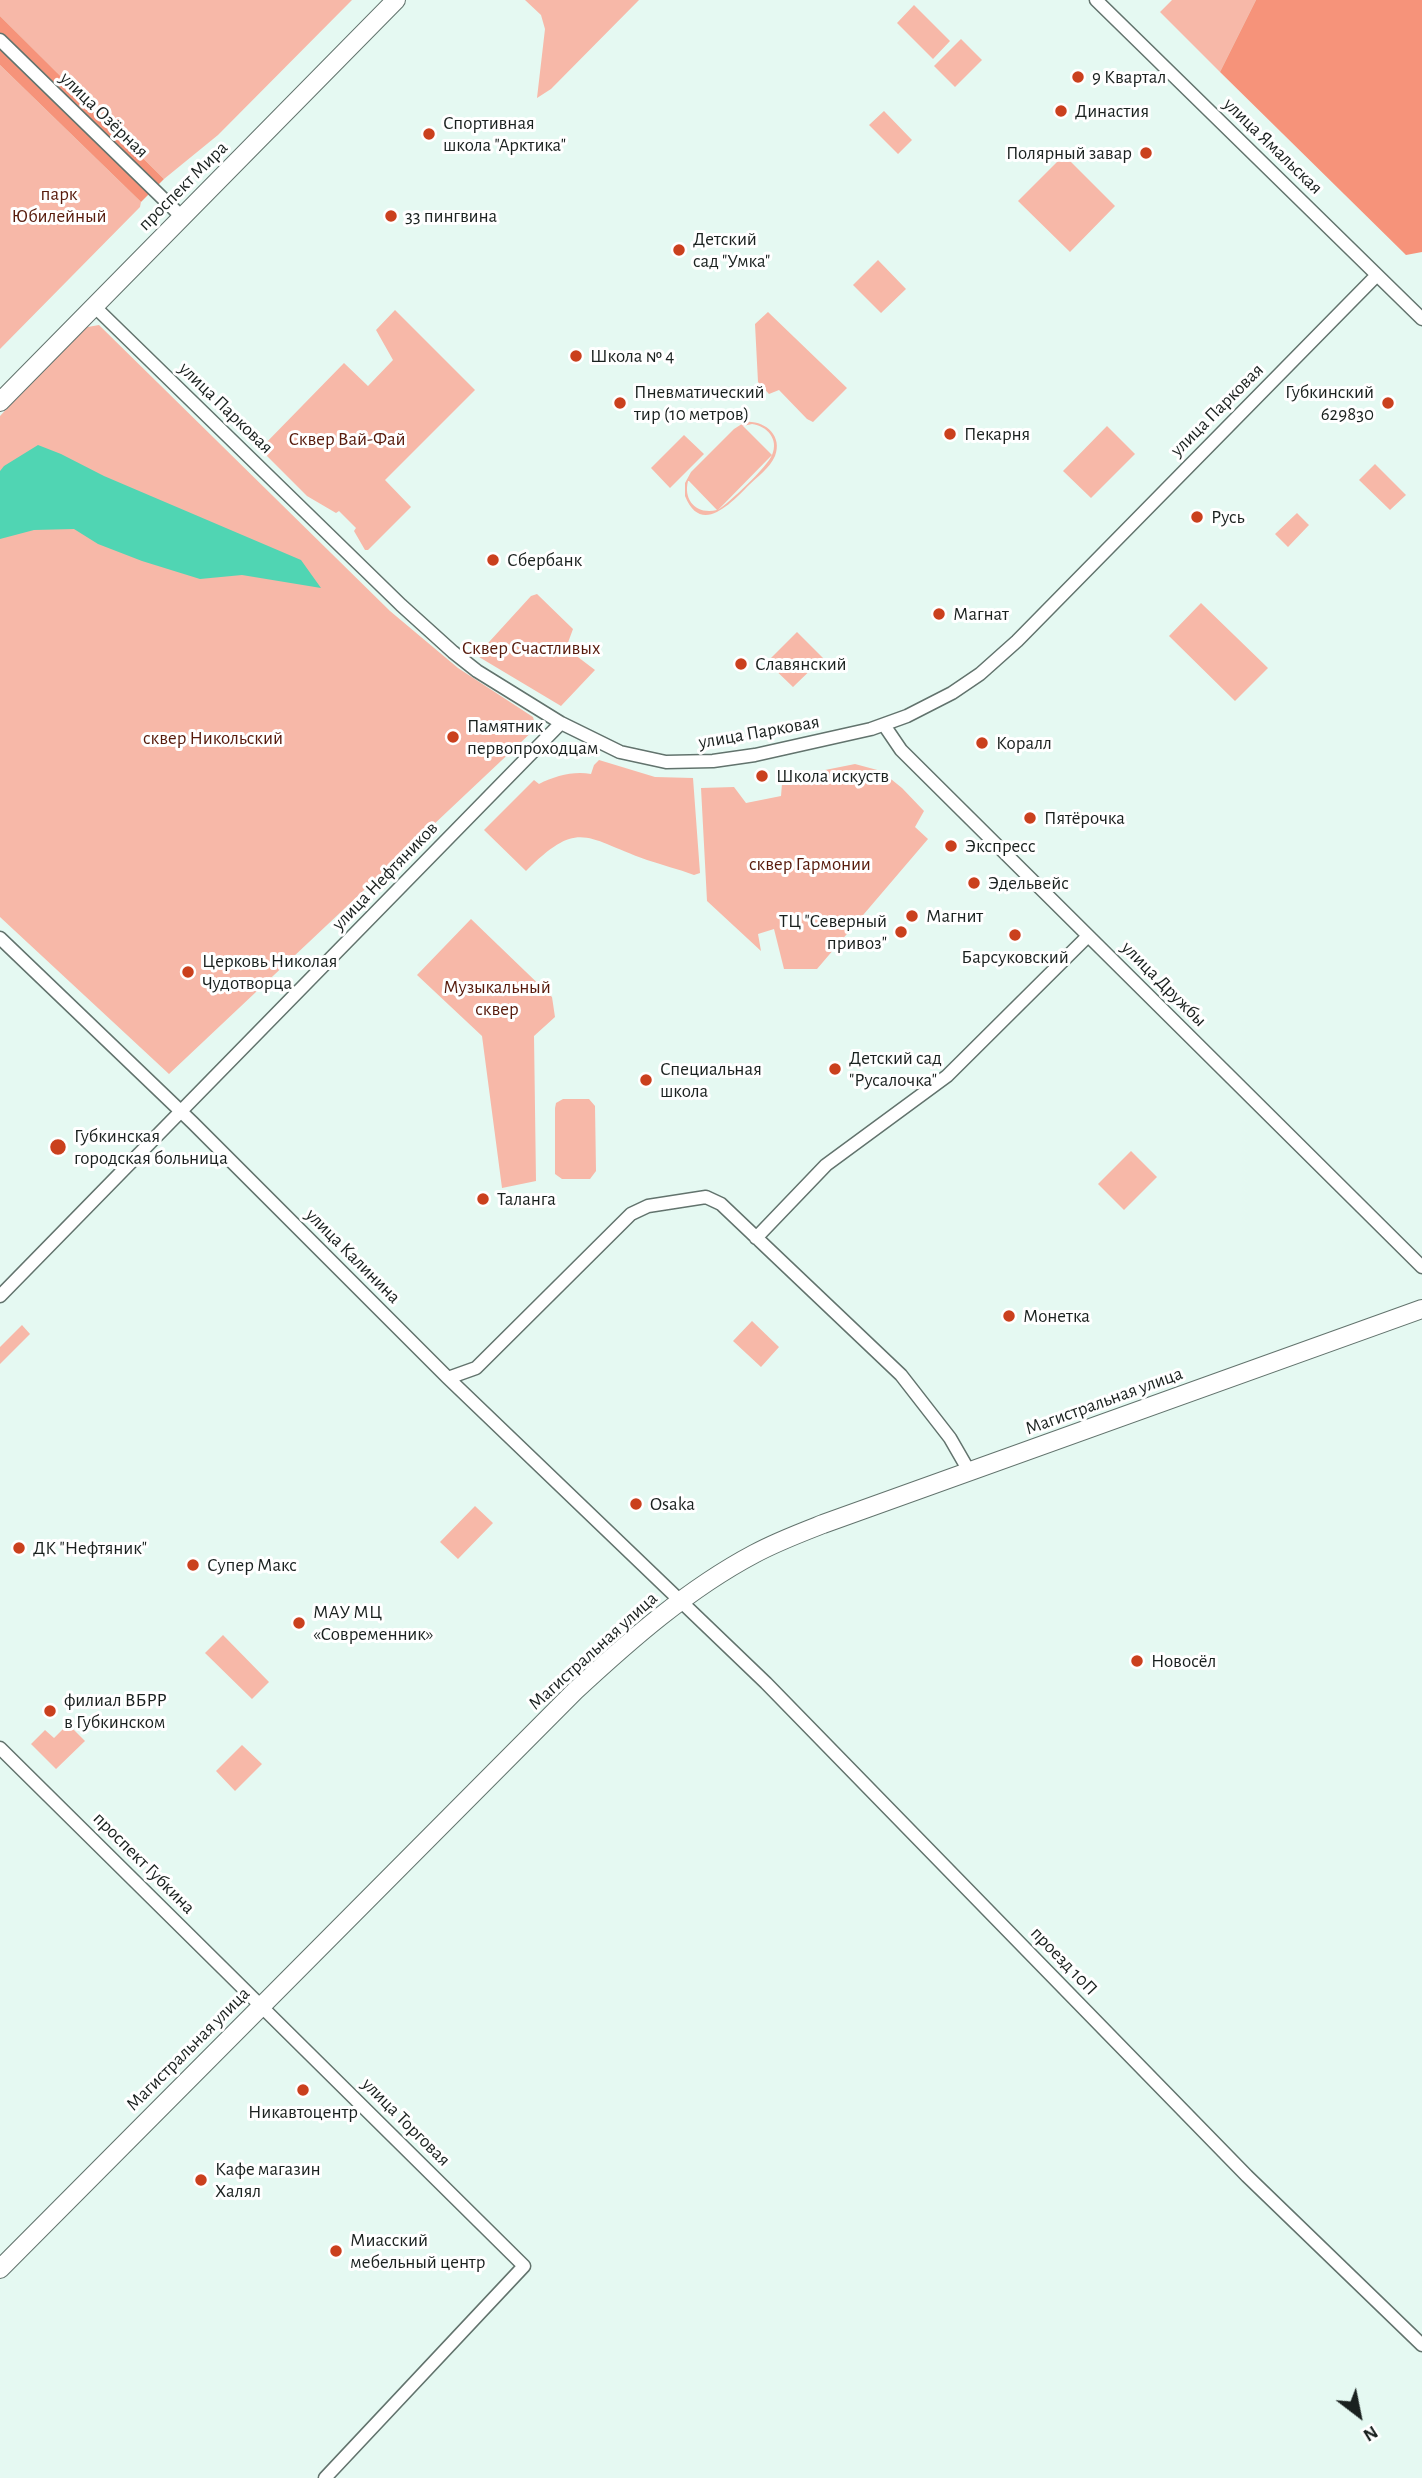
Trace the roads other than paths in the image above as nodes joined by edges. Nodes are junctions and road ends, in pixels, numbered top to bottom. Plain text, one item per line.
1 (396, 0) edge
2 (1096, 0) edge
3 (0, 40) edge
4 (182, 216) junction
5 (1377, 275) junction
6 (94, 306) junction
7 (1422, 319) edge
8 (0, 402) edge
9 (561, 723) junction
10 (884, 725) junction
11 (1088, 936) junction
12 (0, 938) edge
13 (181, 1112) junction
14 (756, 1238) junction
15 (1422, 1266) edge
16 (0, 1296) edge
17 (1422, 1309) edge
18 (449, 1378) junction
19 (969, 1471) junction
20 (682, 1601) junction
21 (0, 1748) edge
22 (261, 2005) junction
23 (0, 2269) edge
24 (1422, 2345) edge
25 (325, 2478) edge

1 - 4 main road, проспект Мира
2 - 5 street, улица Ямальская
3 - 4 street, улица Озёрная
4 - 6 main road, проспект Мира
5 - 7 street, улица Ямальская
5 - 10 street, улица Парковая
6 - 8 main road, проспект Мира
6 - 9 street, улица Парковая
9 - 10 street, улица Парковая
9 - 13 street, улица Нефтяников
10 - 11 street, улица Дружбы
11 - 14 street
11 - 15 street, улица Дружбы
12 - 13 street, улица Калинина
13 - 16 street, улица Нефтяников
13 - 18 street, улица Калинина
14 - 18 street
14 - 19 street
17 - 19 main road, Магистральная улица
18 - 20 street, улица Калинина
19 - 20 main road, Магистральная улица
20 - 22 main road, Магистральная улица
20 - 24 street, проезд 10П
21 - 22 street, проспект Губкина
22 - 23 main road, Магистральная улица
22 - 25 street, улица Торговая

